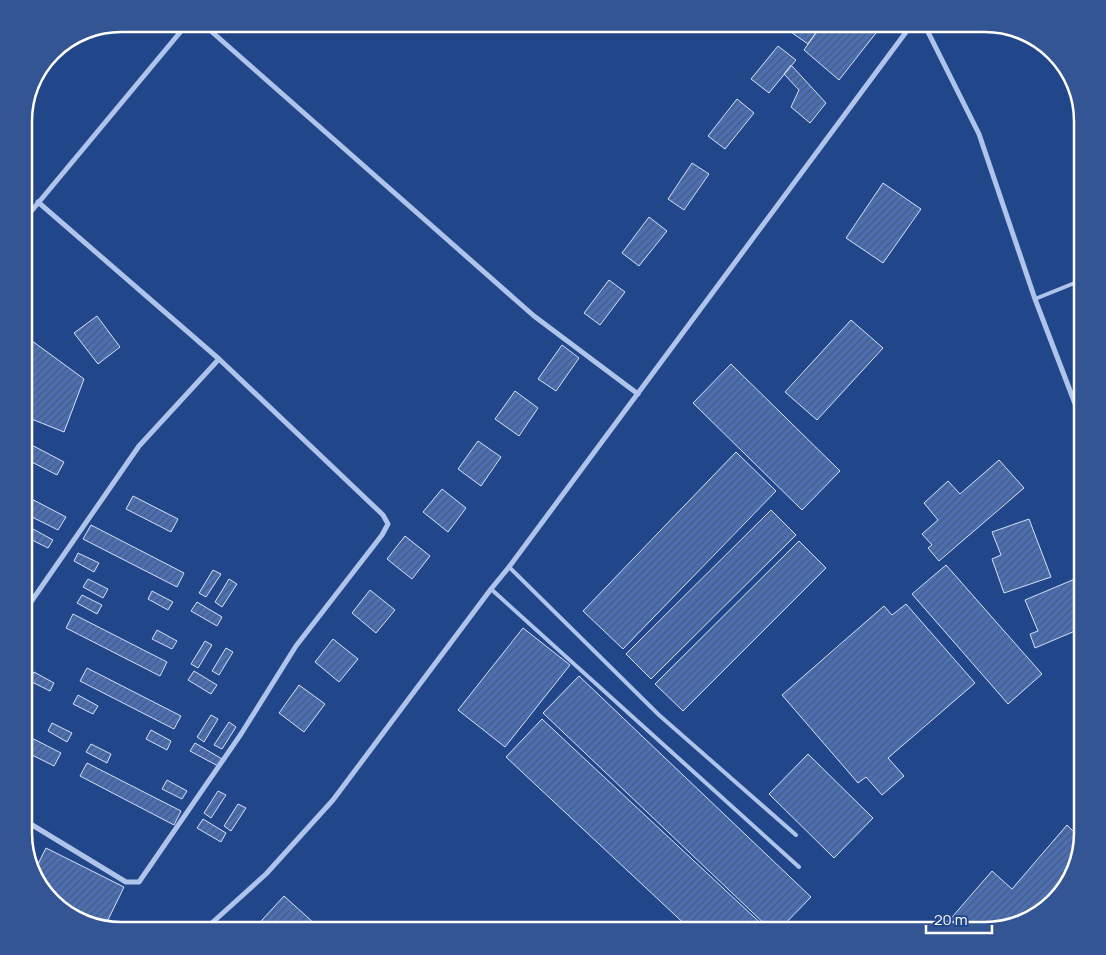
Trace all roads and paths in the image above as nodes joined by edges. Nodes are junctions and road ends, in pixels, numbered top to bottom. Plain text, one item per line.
1 (179, 32) edge
2 (211, 32) edge
3 (906, 32) edge
4 (928, 32) edge
5 (38, 202) junction
6 (33, 208) edge
7 (1074, 283) edge
8 (1035, 300) junction
9 (219, 359) junction
10 (638, 394) junction
11 (1074, 401) edge
12 (509, 567) junction
13 (491, 589) junction
14 (33, 599) edge
15 (33, 825) edge
16 (796, 835) dead end
17 (799, 867) dead end
18 (213, 922) edge

1 - 5 street
2 - 10 street
3 - 10 street
4 - 8 street
5 - 6 street
5 - 9 street
7 - 8 lane
8 - 11 street
9 - 14 street
9 - 15 street
10 - 12 street
12 - 13 street
12 - 16 lane
13 - 17 lane
13 - 18 street

